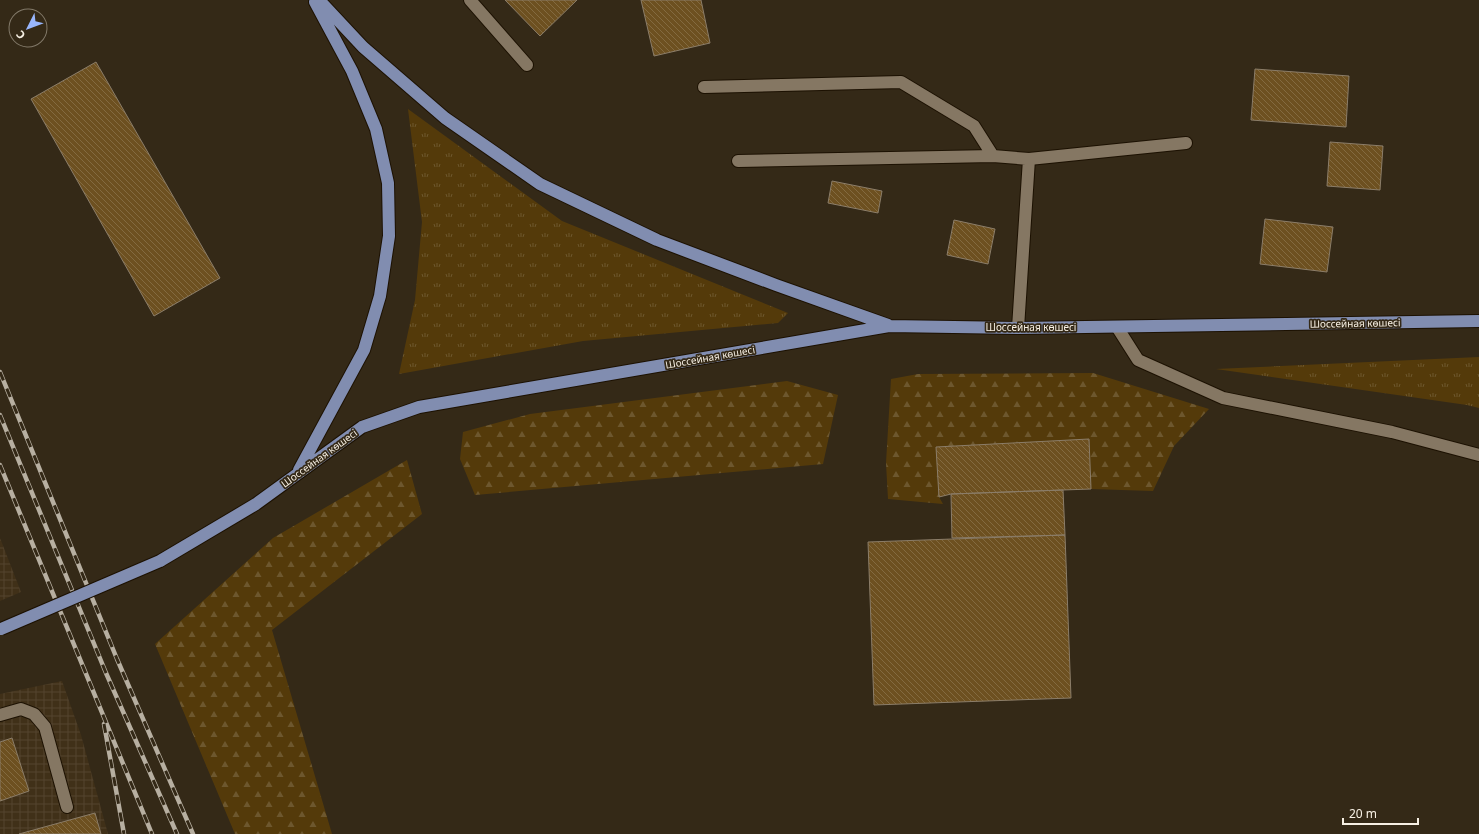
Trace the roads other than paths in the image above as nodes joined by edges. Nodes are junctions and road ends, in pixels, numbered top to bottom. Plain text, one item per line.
1 (314, 0) edge
2 (319, 0) edge
3 (470, 0) edge
4 (527, 65) dead end
5 (704, 87) dead end
6 (1186, 143) dead end
7 (993, 156) junction
8 (1029, 160) junction
9 (738, 161) dead end
10 (1479, 321) edge
11 (889, 326) junction
12 (1117, 327) junction
13 (1018, 328) junction
14 (1479, 455) edge
15 (297, 473) junction
16 (0, 629) edge
17 (0, 715) edge
18 (67, 807) dead end

1 - 15 main road
2 - 11 main road
3 - 4 street
5 - 7 street
6 - 8 street
7 - 8 street
7 - 9 street
8 - 13 street
10 - 12 main road, Шоссейная көшесі
11 - 13 main road, Шоссейная көшесі
11 - 15 main road, Шоссейная көшесі
12 - 13 main road, Шоссейная көшесі
12 - 14 street
15 - 16 main road, Шоссейная көшесі, bridge
17 - 18 street

